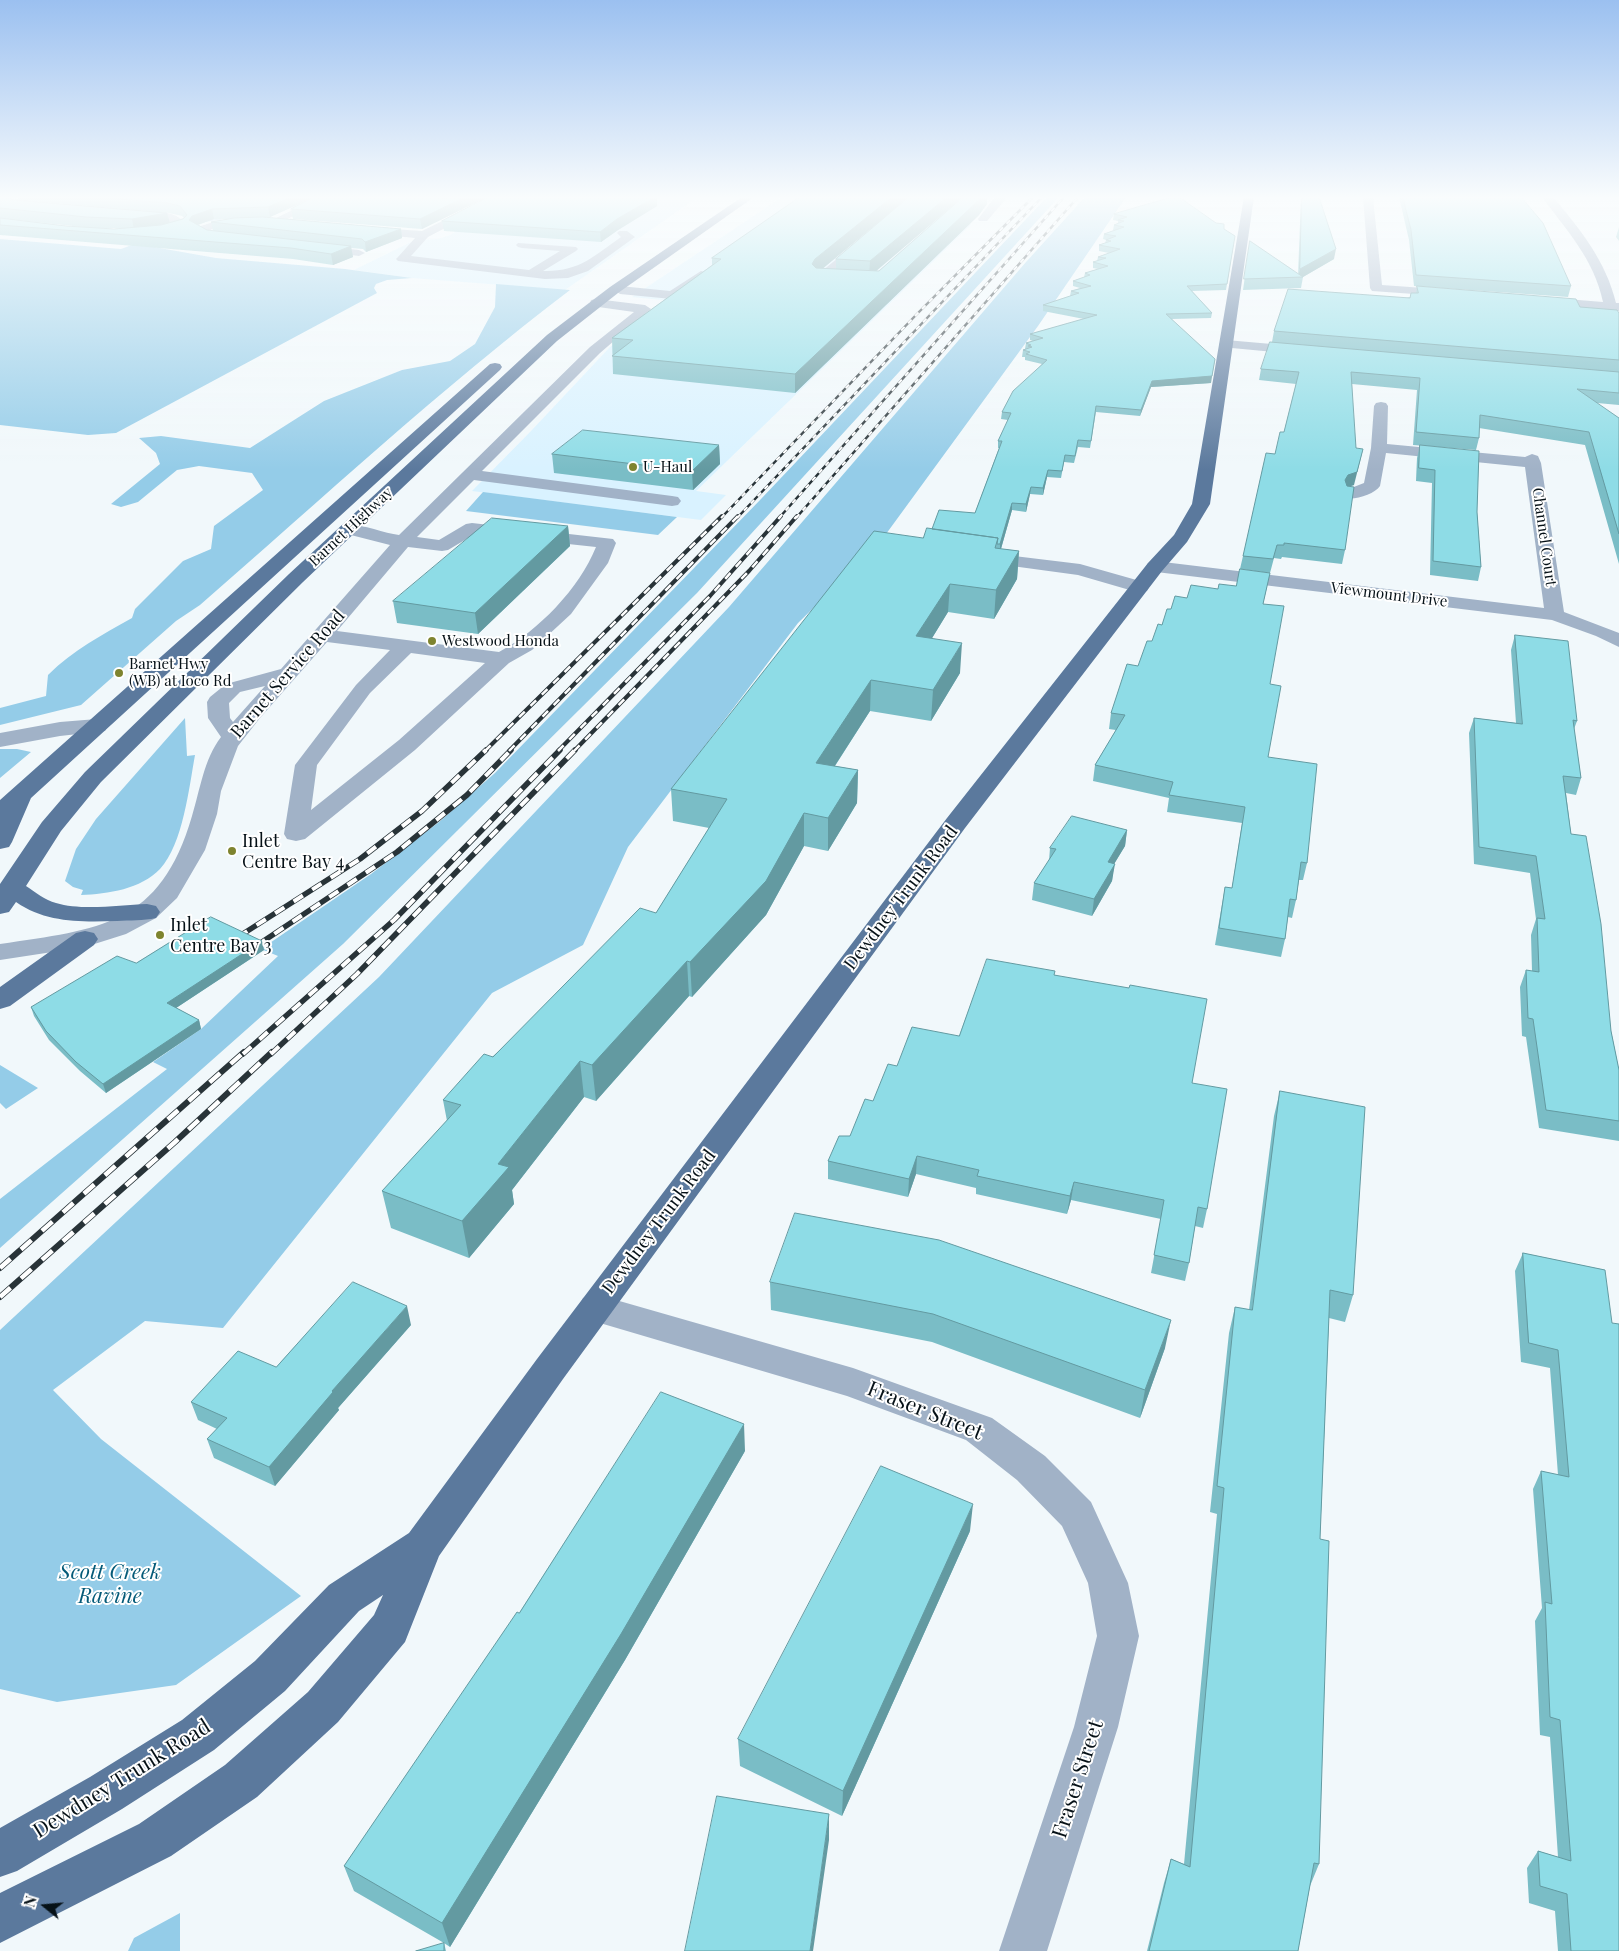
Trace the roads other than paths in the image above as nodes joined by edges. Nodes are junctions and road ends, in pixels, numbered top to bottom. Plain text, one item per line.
1 (594, 288) edge
2 (617, 288) edge
3 (682, 288) edge
4 (1235, 288) edge
5 (1377, 288) edge
6 (1608, 288) edge
7 (614, 290) junction
8 (1464, 295) edge
9 (1532, 300) edge
10 (596, 303) junction
11 (569, 307) dead end
12 (1614, 307) edge
13 (1226, 344) junction
14 (1317, 352) edge
15 (509, 355) dead end
16 (1381, 406) dead end
17 (1379, 448) junction
18 (472, 475) junction
19 (1352, 494) edge
20 (672, 500) dead end
21 (349, 529) junction
22 (403, 541) junction
23 (962, 554) edge
24 (1148, 577) junction
25 (1555, 615) junction
26 (322, 635) junction
27 (1619, 641) edge
28 (406, 646) junction
29 (502, 659) junction
30 (288, 673) junction
31 (97, 726) junction
32 (233, 738) junction
33 (0, 740) edge
34 (22, 793) junction
35 (0, 813) edge
36 (0, 842) edge
37 (5, 897) edge
38 (147, 912) junction
39 (85, 938) junction
40 (5, 949) edge
41 (0, 1000) edge
42 (595, 1308) junction
43 (423, 1546) junction
44 (0, 1854) edge
45 (0, 1919) edge
46 (1023, 1951) edge

1 - 11 main road
2 - 7 main road, Barnet Highway
3 - 7 street
4 - 13 main road, Dewdney Trunk Road
5 - 8 street
6 - 12 street
7 - 10 main road, Barnet Highway
9 - 12 street
10 - 18 street, Barnet Service Road
10 - 21 main road, Barnet Highway
13 - 14 street
13 - 24 main road, Dewdney Trunk Road
15 - 31 main road, Barnet Highway
16 - 17 street
17 - 19 street
17 - 25 street, Channel Court
18 - 20 street
18 - 22 street, Barnet Service Road
21 - 22 street
21 - 37 main road, Barnet Highway
22 - 26 street, Barnet Service Road
22 - 29 street
23 - 24 street, Viewmount Drive
24 - 25 street, Viewmount Drive
24 - 42 main road, Dewdney Trunk Road
25 - 27 street, Viewmount Drive
26 - 28 street
26 - 30 street, Barnet Service Road
28 - 29 street
28 - 29 street
30 - 32 street, Barnet Service Road
30 - 32 street
31 - 33 street
31 - 34 main road, Barnet Highway
32 - 38 street, Barnet Service Road
34 - 35 main road, Barnet Highway
34 - 36 main road
37 - 38 main road
38 - 39 street, Barnet Service Road
39 - 40 street, Barnet Service Road
39 - 41 main road
42 - 43 main road, Dewdney Trunk Road
42 - 46 street, Fraser Street
43 - 44 main road, Dewdney Trunk Road
43 - 45 main road, Dewdney Trunk Road

